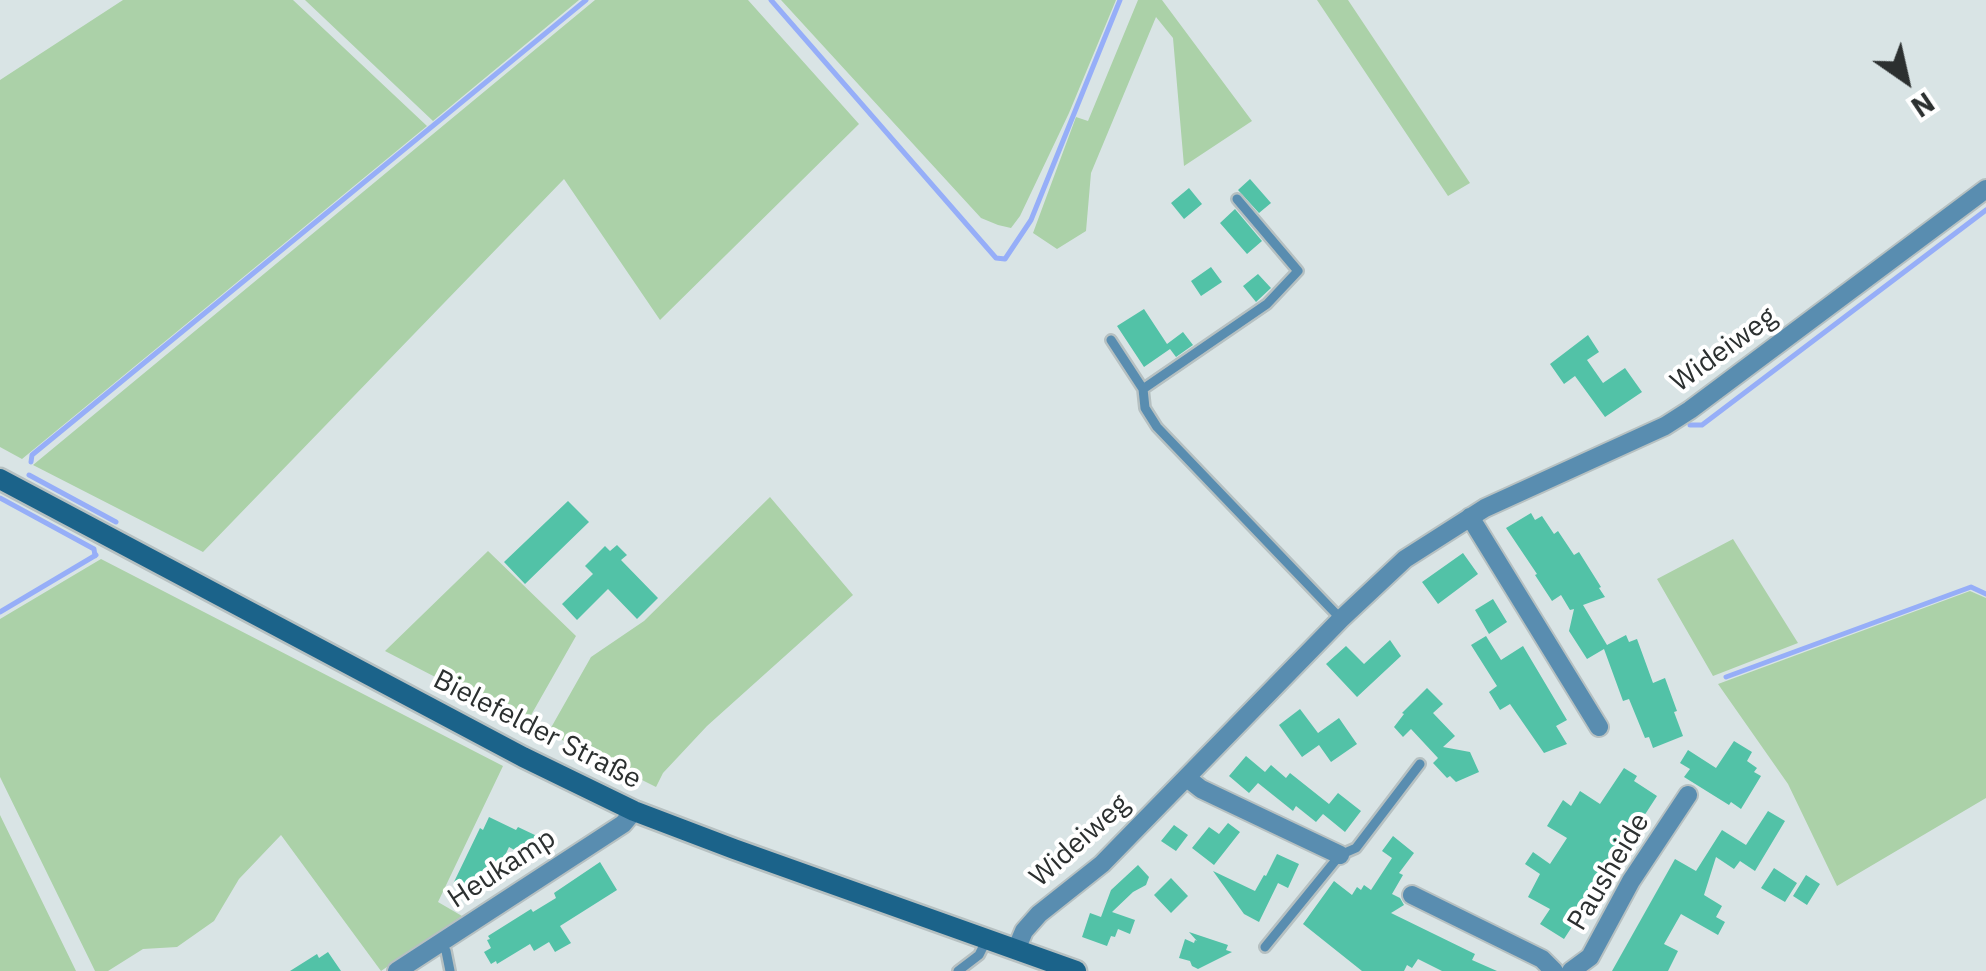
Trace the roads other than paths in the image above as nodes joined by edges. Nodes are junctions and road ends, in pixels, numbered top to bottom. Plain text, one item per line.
1 (1986, 189) edge
2 (1236, 199) dead end
3 (1111, 340) dead end
4 (1143, 389) junction
5 (0, 479) edge
6 (1470, 517) junction
7 (1341, 619) junction
8 (1599, 727) dead end
9 (1420, 764) dead end
10 (1187, 778) junction
11 (1688, 794) dead end
12 (634, 811) junction
13 (1340, 855) junction
14 (1412, 894) dead end
15 (987, 939) junction
16 (440, 942) junction
17 (1264, 947) dead end
18 (1016, 950) junction
19 (397, 971) edge
20 (450, 971) edge
21 (958, 971) edge
22 (1076, 971) edge
23 (1554, 971) edge
24 (1571, 971) edge

1 - 6 street, Wideiweg
2 - 4 lane
3 - 4 lane
4 - 7 lane
5 - 12 main road, Bielefelder Straße
6 - 7 street, Wideiweg
6 - 8 street
7 - 10 street, Wideiweg
9 - 13 lane
10 - 13 street
10 - 18 street, Wideiweg
11 - 24 street, Pausheide
12 - 15 main road, Bielefelder Straße
12 - 16 street, Heukamp
13 - 17 lane
14 - 23 street
15 - 18 main road, Bielefelder Straße
15 - 21 lane
16 - 19 street, Heukamp
16 - 20 lane
18 - 22 main road, Bielefelder Straße

